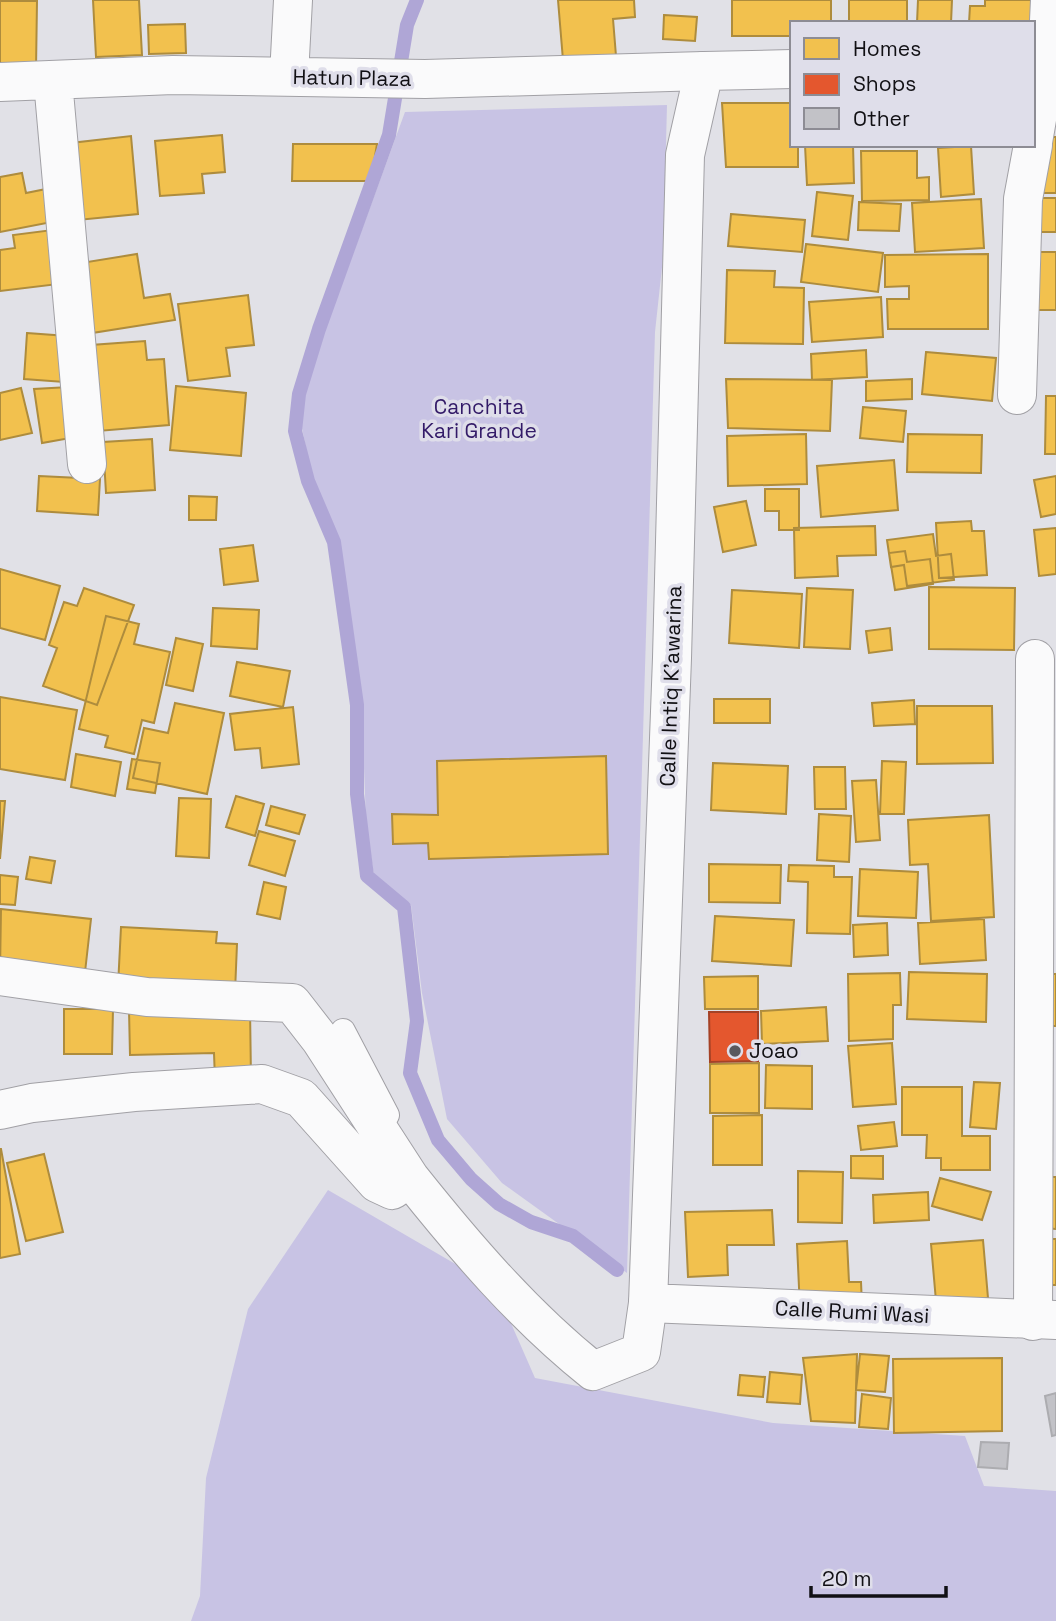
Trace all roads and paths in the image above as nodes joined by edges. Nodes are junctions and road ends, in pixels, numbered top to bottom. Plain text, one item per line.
1 (293, 0) edge
2 (1050, 0) edge
3 (1046, 62) edge
4 (790, 69) edge
5 (704, 71) junction
6 (289, 76) junction
7 (53, 81) junction
8 (0, 82) edge
9 (1035, 131) edge
10 (1032, 147) edge
11 (1017, 395) dead end
12 (87, 464) dead end
13 (1035, 659) dead end
14 (0, 976) edge
15 (343, 1031) dead end
16 (0, 1110) edge
17 (410, 1178) junction
18 (648, 1303) junction
19 (1045, 1320) edge

1 - 6 street
2 - 3 street
3 - 9 street
4 - 5 street, Hatun Plaza
5 - 6 street, Hatun Plaza
5 - 18 street, Calle Intiq K'awarina
6 - 7 street, Hatun Plaza
7 - 8 street, Hatun Plaza
7 - 12 street
10 - 11 street
13 - 19 street
14 - 17 street
15 - 17 lane
16 - 17 street
17 - 18 street, Calle Intiq K'awarina
18 - 19 street, Calle Rumi Wasi

